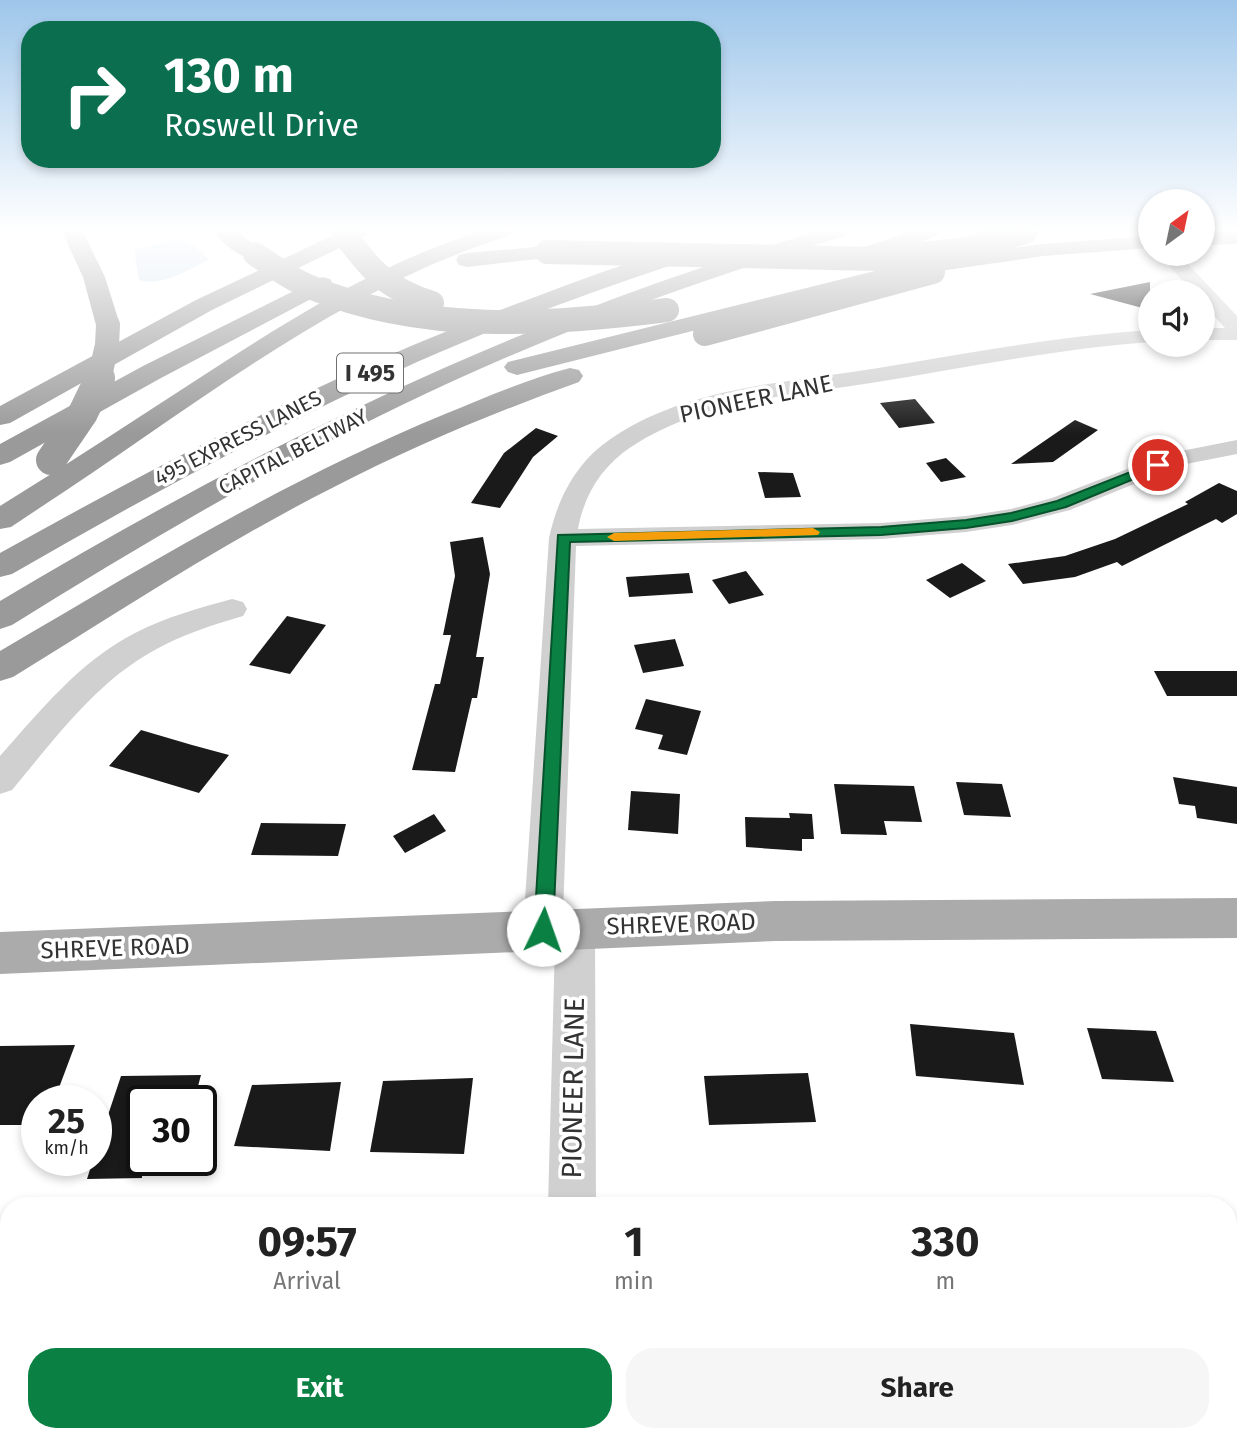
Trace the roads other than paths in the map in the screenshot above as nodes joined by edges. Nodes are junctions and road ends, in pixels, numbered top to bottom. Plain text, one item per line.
1 (101, 299) edge
2 (216, 299) edge
3 (292, 299) edge
4 (347, 299) edge
5 (348, 299) edge
6 (350, 299) edge
7 (420, 299) edge
8 (551, 299) edge
9 (632, 299) edge
10 (714, 299) edge
11 (781, 299) edge
12 (832, 299) edge
13 (1210, 299) edge
14 (330, 308) junction
15 (606, 318) junction
16 (1237, 328) edge
17 (1215, 334) edge
18 (1237, 334) edge
19 (1138, 337) edge
20 (0, 417) edge
21 (1237, 447) edge
22 (295, 450) junction
23 (0, 456) edge
24 (0, 508) edge
25 (0, 520) edge
26 (563, 538) junction
27 (0, 567) edge
28 (232, 609) dead end
29 (0, 617) edge
30 (0, 668) edge
31 (0, 780) edge
32 (1237, 918) edge
33 (559, 929) junction
34 (0, 953) edge
35 (572, 1197) edge

1 - 24 highway, bridge
2 - 20 highway
3 - 23 highway
4 - 14 highway
5 - 15 highway, bridge
6 - 14 highway, bridge
7 - 15 highway, bridge
8 - 27 highway, 495 EXPRESS LANES / I 495
9 - 22 highway, CAPITAL BELTWAY / I 495
10 - 15 highway, bridge
11 - 22 highway
12 - 30 highway, bridge
13 - 16 street
14 - 25 highway
17 - 18 street
19 - 26 street, PIONEER LANE
21 - 26 street
22 - 29 highway, CAPITAL BELTWAY / I 495
26 - 33 street, PIONEER LANE
28 - 31 street
32 - 33 main road, SHREVE ROAD
33 - 34 main road, SHREVE ROAD
33 - 35 street, PIONEER LANE

